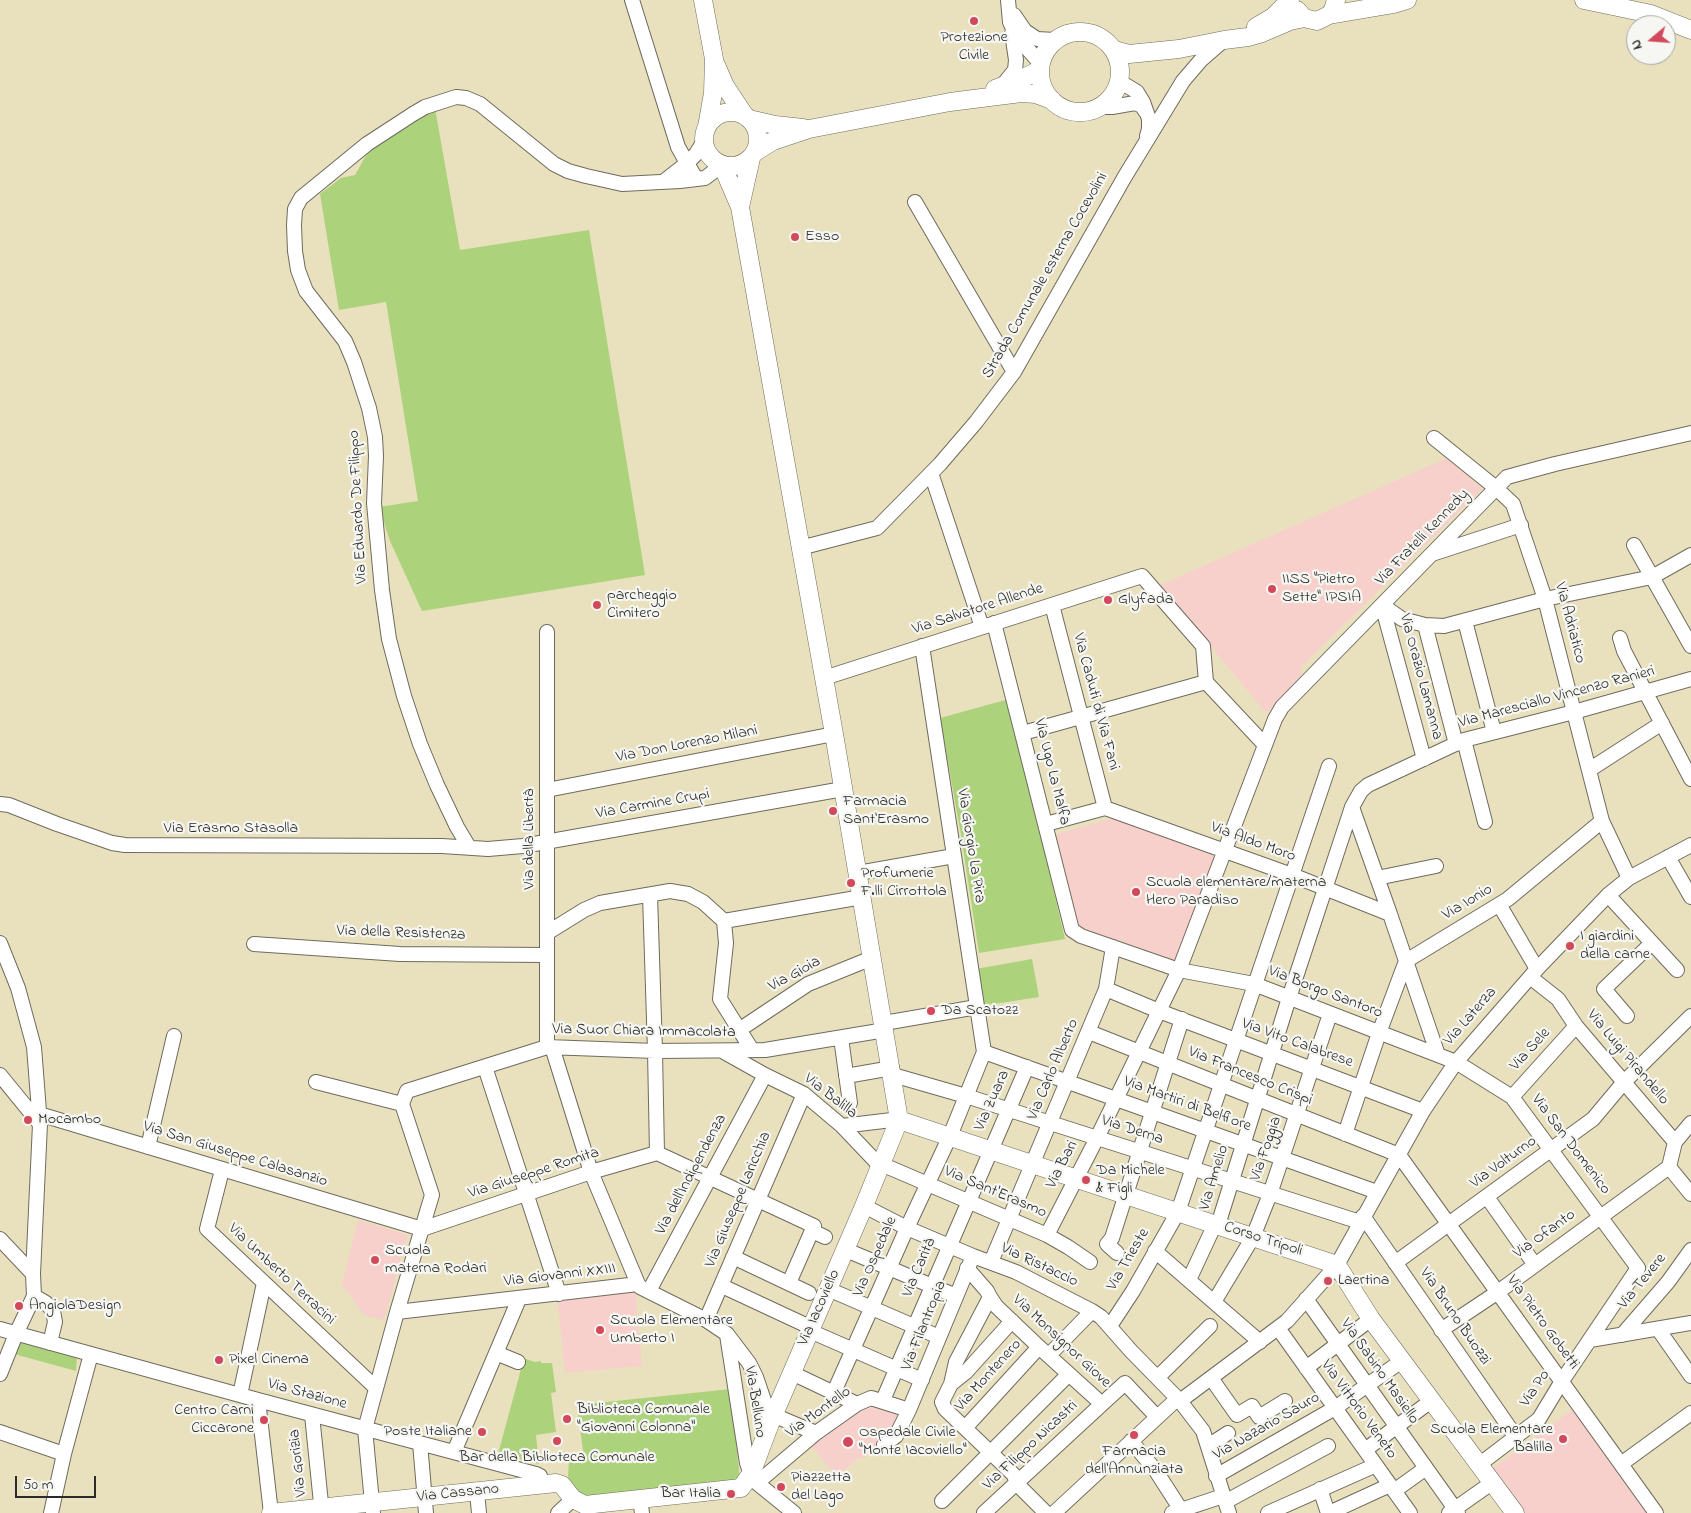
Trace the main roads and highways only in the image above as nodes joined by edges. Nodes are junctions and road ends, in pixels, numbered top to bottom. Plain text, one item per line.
1 (704, 0) edge
2 (1292, 0) edge
3 (1406, 0) edge
4 (1584, 0) edge
5 (1332, 8) edge
6 (1304, 18) junction
7 (1691, 30) edge
8 (1224, 40) junction
9 (1179, 49) junction
10 (1114, 50) junction
11 (714, 60) junction
12 (1040, 67) junction
13 (1120, 77) junction
14 (1052, 100) junction
15 (950, 102) junction
16 (747, 118) junction
17 (809, 129) junction
18 (706, 134) junction
19 (753, 155) junction
20 (722, 165) junction
21 (740, 206) junction
22 (900, 1119) junction
23 (426, 1505) edge
24 (576, 1505) edge
25 (641, 1506) edge
26 (373, 1508) edge
27 (322, 1510) edge
28 (271, 1513) edge
29 (1515, 1513) edge

1 - 11 main road
2 - 6 main road
2 - 8 main road
3 - 5 main road
4 - 7 main road
5 - 6 main road
6 - 8 main road
8 - 9 main road
9 - 10 main road
9 - 13 main road
10 - 12 main road
10 - 13 main road
11 - 16 main road
11 - 18 main road
12 - 14 main road
12 - 15 main road
13 - 14 main road
14 - 15 main road
15 - 17 main road
16 - 17 main road
16 - 18 main road
16 - 19 main road
17 - 19 main road
18 - 20 main road
19 - 20 main road
19 - 21 main road
20 - 21 main road
21 - 22 main road
22 - 25 main road, Via Iacoviello
22 - 29 main road, Corso Tripoli
23 - 24 main road, Via Cassano
23 - 26 main road, Via Cassano
24 - 25 main road
26 - 27 main road, Via Cassano
27 - 28 main road, Via Cassano

